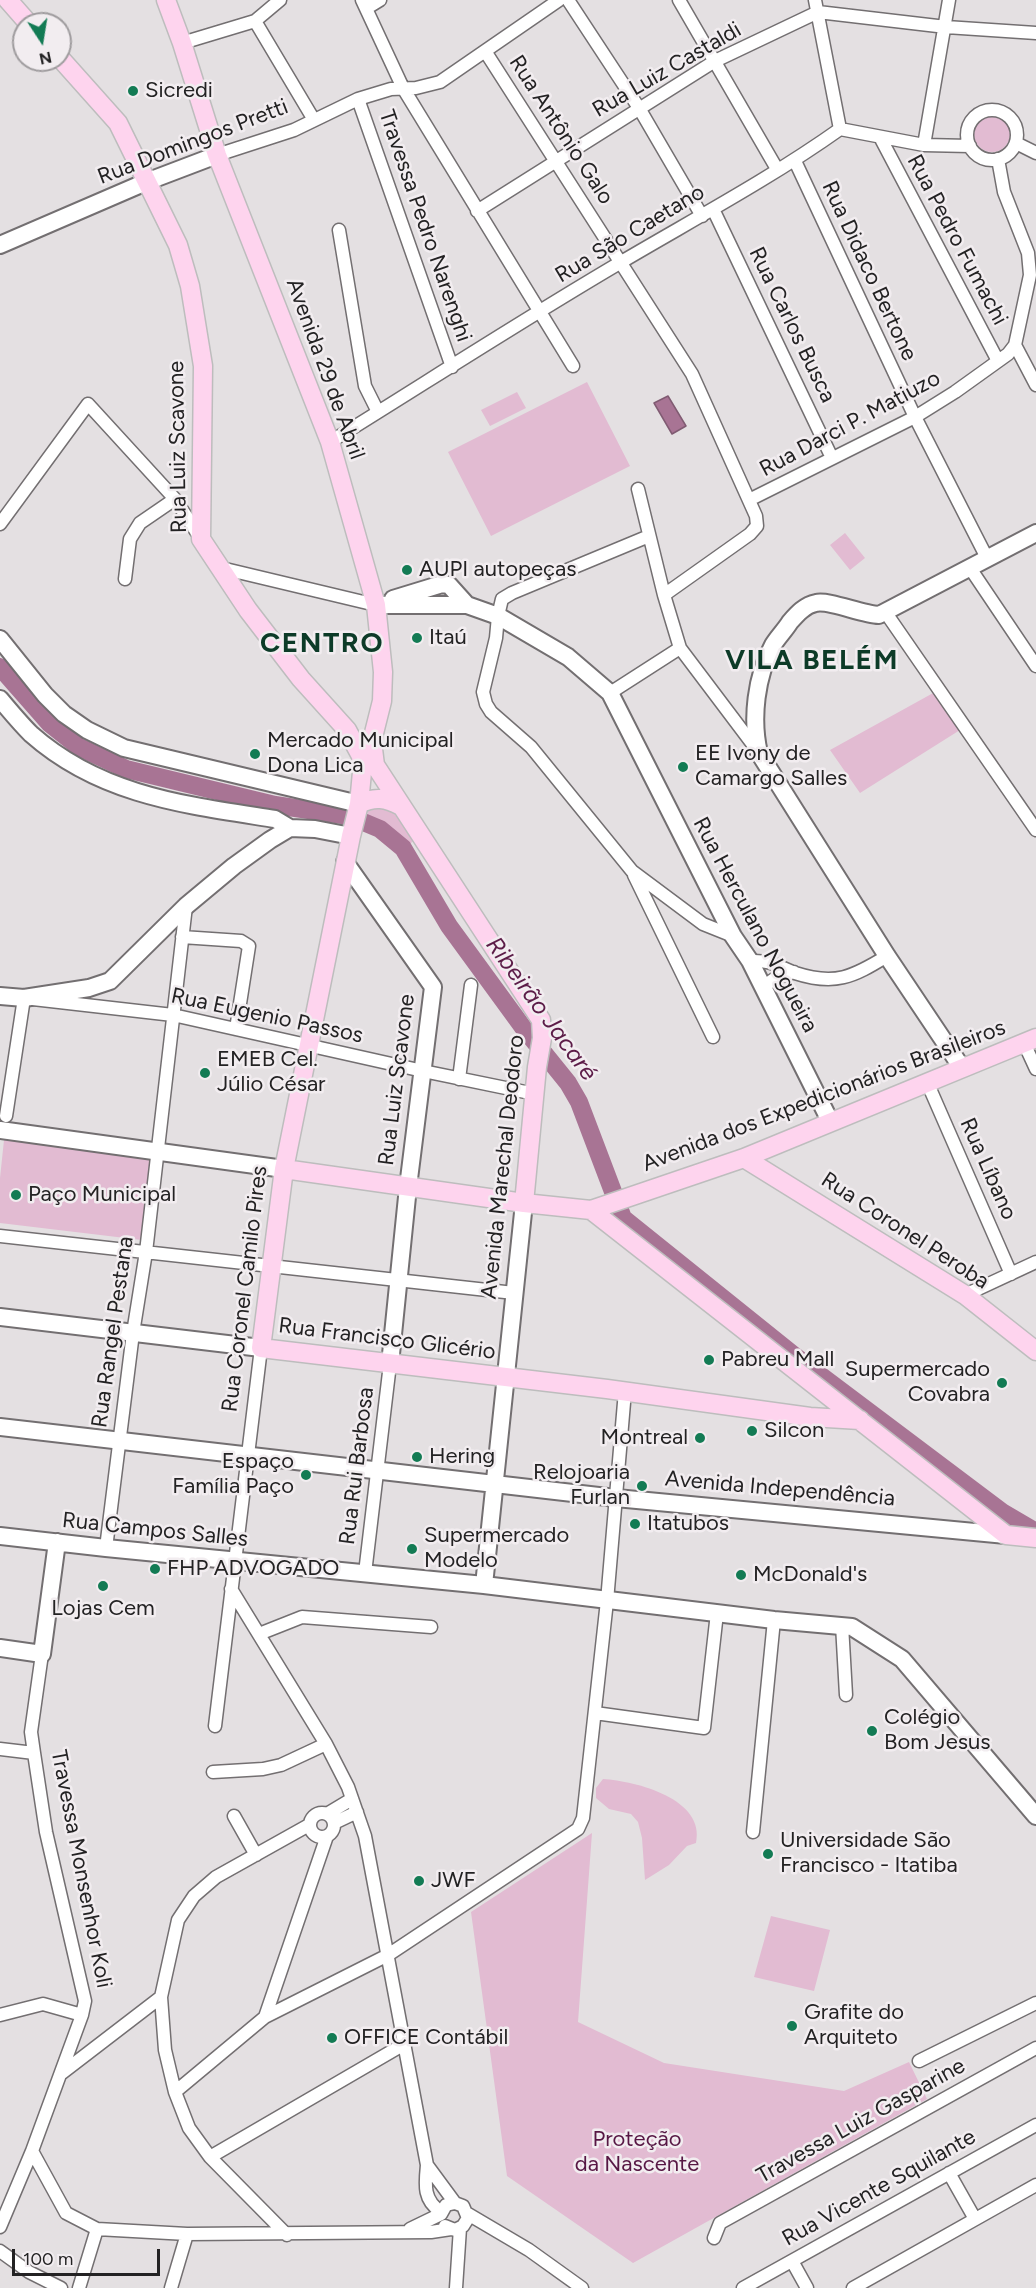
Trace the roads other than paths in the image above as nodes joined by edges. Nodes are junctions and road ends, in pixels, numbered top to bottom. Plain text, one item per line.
1 (8, 0) edge
2 (166, 0) edge
3 (280, 0) edge
4 (380, 0) edge
5 (559, 0) edge
6 (568, 0) edge
7 (679, 0) edge
8 (950, 0) edge
9 (364, 4) edge
10 (267, 5) edge
11 (816, 6) edge
12 (18, 12) edge
13 (255, 21) junction
14 (946, 27) junction
15 (1036, 33) edge
16 (182, 43) junction
17 (485, 51) junction
18 (715, 61) junction
19 (72, 71) edge
20 (403, 88) junction
21 (358, 99) junction
22 (639, 108) junction
23 (314, 120) junction
24 (840, 129) junction
25 (880, 137) junction
26 (1016, 143) junction
27 (924, 145) junction
28 (970, 146) junction
29 (1036, 153) edge
30 (217, 155) junction
31 (998, 159) junction
32 (554, 161) junction
33 (795, 161) junction
34 (777, 169) junction
35 (146, 182) junction
36 (477, 211) junction
37 (708, 213) junction
38 (339, 230) dead end
39 (0, 244) edge
40 (621, 262) junction
41 (540, 312) junction
42 (1015, 345) junction
43 (998, 361) junction
44 (573, 366) dead end
45 (452, 367) junction
46 (1036, 385) edge
47 (378, 412) junction
48 (915, 417) junction
49 (330, 442) junction
50 (832, 458) junction
51 (638, 489) dead end
52 (175, 499) junction
53 (749, 500) junction
54 (0, 524) edge
55 (1036, 533) edge
56 (649, 536) junction
57 (201, 539) junction
58 (987, 558) junction
59 (221, 568) junction
60 (970, 568) junction
61 (125, 579) dead end
62 (454, 593) junction
63 (664, 595) junction
64 (376, 605) junction
65 (442, 605) junction
66 (467, 605) junction
67 (886, 613) junction
68 (498, 616) junction
69 (0, 639) edge
70 (680, 648) junction
71 (1036, 666) edge
72 (610, 693) junction
73 (0, 699) edge
74 (347, 730) junction
75 (374, 730) junction
76 (759, 753) junction
77 (375, 765) joint
78 (358, 806) junction
79 (401, 806) junction
80 (290, 828) junction
81 (1036, 830) edge
82 (351, 833) junction
83 (345, 862) junction
84 (632, 871) junction
85 (186, 906) junction
86 (733, 936) junction
87 (182, 937) junction
88 (887, 956) junction
89 (750, 962) junction
90 (795, 972) junction
91 (471, 985) dead end
92 (763, 987) junction
93 (0, 996) edge
94 (24, 998) junction
95 (173, 1015) junction
96 (236, 1029) junction
97 (713, 1037) dead end
98 (1030, 1041) edge
99 (310, 1045) junction
100 (962, 1068) junction
101 (1036, 1069) edge
102 (423, 1071) junction
103 (459, 1079) junction
104 (927, 1082) junction
105 (535, 1094) junction
106 (830, 1121) junction
107 (3, 1123) edge
108 (158, 1154) junction
109 (744, 1158) junction
110 (284, 1169) junction
111 (408, 1187) junction
112 (524, 1203) junction
113 (591, 1210) junction
114 (0, 1236) edge
115 (146, 1252) junction
116 (1036, 1262) edge
117 (272, 1266) junction
118 (1011, 1274) junction
119 (399, 1280) junction
120 (514, 1293) junction
121 (965, 1295) junction
122 (0, 1317) edge
123 (133, 1333) junction
124 (261, 1348) junction
125 (1036, 1351) edge
126 (390, 1364) junction
127 (506, 1377) junction
128 (815, 1387) junction
129 (625, 1392) junction
130 (810, 1417) junction
131 (860, 1420) junction
132 (0, 1427) edge
133 (120, 1441) junction
134 (248, 1456) junction
135 (377, 1471) junction
136 (495, 1484) junction
137 (616, 1498) junction
138 (1006, 1535) junction
139 (0, 1536) edge
140 (1033, 1538) edge
141 (57, 1542) junction
142 (106, 1548) junction
143 (235, 1561) junction
144 (365, 1573) junction
145 (484, 1585) junction
146 (231, 1589) junction
147 (607, 1600) junction
148 (717, 1613) junction
149 (774, 1620) junction
150 (842, 1625) junction
151 (431, 1627) dead end
152 (259, 1634) junction
153 (0, 1648) edge
154 (42, 1654) junction
155 (846, 1695) dead end
156 (595, 1713) junction
157 (214, 1726) dead end
158 (326, 1744) junction
159 (0, 1749) edge
160 (33, 1753) junction
161 (213, 1772) dead end
162 (352, 1799) junction
163 (357, 1812) junction
164 (234, 1816) dead end
165 (1036, 1816) edge
166 (331, 1818) junction
167 (309, 1825) junction
168 (753, 1832) dead end
169 (327, 1836) junction
170 (256, 1855) junction
171 (388, 1954) junction
172 (161, 1997) junction
173 (1036, 2003) edge
174 (0, 2015) edge
175 (82, 2015) junction
176 (265, 2016) junction
177 (406, 2043) junction
178 (1036, 2048) edge
179 (919, 2061) dead end
180 (61, 2073) junction
181 (175, 2092) junction
182 (1036, 2125) edge
183 (33, 2151) junction
184 (210, 2157) junction
185 (427, 2165) junction
186 (949, 2173) junction
187 (1036, 2185) edge
188 (455, 2203) junction
189 (441, 2213) junction
190 (468, 2214) junction
191 (975, 2219) junction
192 (0, 2227) edge
193 (97, 2229) junction
194 (455, 2229) junction
195 (405, 2230) junction
196 (187, 2234) junction
197 (287, 2235) junction
198 (714, 2238) dead end
199 (0, 2251) edge
200 (792, 2261) junction
201 (61, 2288) edge
202 (79, 2288) edge
203 (171, 2288) edge
204 (456, 2288) edge
205 (582, 2288) edge
206 (743, 2288) edge
207 (807, 2288) edge
208 (853, 2288) edge

1 - 12 main road
2 - 16 main road, Avenida 29 de Abril
3 - 10 street
4 - 9 street
5 - 17 street, Rua Domingos Pretti
6 - 22 street, Rua Carlos Busca
7 - 18 street
8 - 14 street
9 - 20 street
10 - 13 street
11 - 14 street
11 - 18 street, Rua Luiz Castaldi
11 - 24 street
13 - 16 street
13 - 23 street
14 - 15 street
14 - 27 street
16 - 30 main road, Avenida 29 de Abril
17 - 20 street, Rua Domingos Pretti
17 - 32 street, Rua Antônio Galo
18 - 22 street, Rua Luiz Castaldi
18 - 34 street
19 - 35 main road, Rua Luiz Scavone
20 - 21 street, Rua Domingos Pretti
20 - 36 street
21 - 23 street, Rua Domingos Pretti
21 - 45 street, Travessa Pedro Narenghi
22 - 32 street, Rua Luiz Castaldi
22 - 37 street, Rua Carlos Busca
23 - 30 street, Rua Domingos Pretti
24 - 25 street
24 - 33 street, Rua São Caetano
25 - 27 street
25 - 43 street, Rua Pedro Fumachi
26 - 28 street
26 - 29 street
26 - 31 street
27 - 28 street
28 - 31 street
30 - 35 main road, Rua Domingos Pretti
30 - 49 main road, Avenida 29 de Abril
31 - 42 street
32 - 36 street, Rua Luiz Castaldi
32 - 40 street, Rua Antônio Galo
33 - 34 street, Rua São Caetano
33 - 48 street, Rua Didaco Bertone
34 - 37 street, Rua São Caetano
35 - 39 main road, Rua Domingos Pretti
35 - 57 main road, Rua Luiz Scavone
36 - 41 street
37 - 40 street, Rua São Caetano
37 - 50 street, Rua Carlos Busca
38 - 47 street
40 - 41 street, Rua São Caetano
40 - 53 street, Rua Antônio Galo
41 - 44 street
41 - 45 street, Rua São Caetano
42 - 43 street, Rua Darci P. Matiuzo
42 - 46 street
43 - 48 street, Rua Darci P. Matiuzo
45 - 47 street, Rua São Caetano
47 - 49 street, Rua São Caetano
48 - 50 street, Rua Darci P. Matiuzo
48 - 58 street, Rua Didaco Bertone
49 - 64 main road, Avenida 29 de Abril
50 - 53 street, Rua Darci P. Matiuzo
51 - 56 street
52 - 54 street
52 - 57 street
52 - 61 street
53 - 63 street, Rua Antônio Galo
55 - 58 main road
56 - 63 street
56 - 68 street
57 - 59 main road, Rua Luiz Scavone
58 - 60 main road
59 - 64 street
59 - 74 main road, Rua Luiz Scavone
60 - 67 main road
60 - 71 street
62 - 64 main road
62 - 65 main road
62 - 66 main road
63 - 70 street
64 - 65 main road, Rua Herculano Nogueira
64 - 75 main road, Avenida 29 de Abril
65 - 66 main road, Rua Herculano Nogueira
66 - 68 main road, Rua Herculano Nogueira
67 - 76 main road
67 - 81 street
68 - 72 main road, Rua Herculano Nogueira
68 - 84 street
69 - 78 main road
70 - 72 street
70 - 76 street
72 - 86 main road, Rua Herculano Nogueira
73 - 80 main road
74 - 75 main road
74 - 78 main road, Rua Luiz Scavone
75 - 77 main road, Avenida 29 de Abril
76 - 88 main road
77 - 79 main road, Avenida Marechal Deodoro
78 - 79 main road
78 - 82 main road, Rua Luiz Scavone
79 - 105 main road, Avenida Marechal Deodoro
80 - 82 main road
80 - 85 main road
82 - 83 main road, Rua Luiz Scavone
83 - 99 main road, Rua Coronel Camilo Pires
83 - 102 main road, Rua Luiz Scavone
84 - 86 street
84 - 97 street
85 - 87 street, Rua Rangel Pestana
85 - 94 main road
86 - 89 main road, Rua Herculano Nogueira
87 - 95 street, Rua Rangel Pestana
87 - 96 street
88 - 90 street
88 - 100 main road
89 - 90 street
89 - 92 main road, Rua Herculano Nogueira
90 - 92 street
91 - 103 street
92 - 106 main road, Rua Herculano Nogueira
93 - 94 main road
94 - 95 street, Rua Eugenio Passos
94 - 107 street
95 - 96 street, Rua Eugenio Passos
95 - 108 street, Rua Rangel Pestana
96 - 99 street, Rua Eugenio Passos
98 - 100 main road, Avenida dos Expedicionários Brasileiros
98 - 101 street
99 - 102 street, Rua Eugenio Passos
99 - 110 main road, Rua Coronel Camilo Pires
100 - 104 main road, Avenida dos Expedicionários Brasileiros
102 - 103 street, Rua Eugenio Passos
102 - 111 main road, Rua Luiz Scavone
103 - 105 street, Rua Eugenio Passos
104 - 106 main road, Avenida dos Expedicionários Brasileiros
104 - 118 street, Rua Líbano
105 - 112 main road, Avenida Marechal Deodoro
106 - 109 main road, Avenida dos Expedicionários Brasileiros
107 - 108 main road
108 - 110 main road
108 - 115 street, Rua Rangel Pestana
109 - 113 main road, Avenida dos Expedicionários Brasileiros
109 - 121 main road, Rua Coronel Peroba
110 - 111 main road
110 - 117 main road, Rua Coronel Camilo Pires
111 - 112 main road
111 - 119 main road, Rua Luiz Scavone
112 - 113 main road
112 - 120 main road, Avenida Marechal Deodoro
113 - 128 main road
114 - 115 street
115 - 117 street
115 - 123 street, Rua Rangel Pestana
116 - 118 street
117 - 119 street
117 - 124 main road, Rua Coronel Camilo Pires
118 - 121 street
119 - 120 street
119 - 126 main road, Rua Luiz Scavone
120 - 127 main road, Avenida Marechal Deodoro
121 - 125 main road, Rua Coronel Peroba
122 - 123 main road, Rua Francisco Glicério
123 - 124 main road, Rua Francisco Glicério
123 - 133 street, Rua Rangel Pestana
124 - 126 main road, Rua Francisco Glicério
124 - 134 street, Rua Coronel Camilo Pires
126 - 127 main road, Rua Francisco Glicério
126 - 135 street, Rua Rui Barbosa
127 - 129 main road, Rua Francisco Glicério
127 - 136 main road, Avenida Marechal Deodoro
128 - 130 main road
128 - 131 main road
129 - 130 main road, Rua Francisco Glicério
129 - 137 street
130 - 131 main road, Rua Francisco Glicério
131 - 138 main road
132 - 133 main road, Avenida Independência
133 - 134 main road, Avenida Independência
133 - 142 street, Rua Rangel Pestana
134 - 135 main road, Avenida Independência
134 - 143 street, Rua Coronel Camilo Pires
135 - 136 main road, Avenida Independência
135 - 144 street, Rua Rui Barbosa
136 - 137 main road, Avenida Independência
136 - 145 main road, Avenida Marechal Deodoro
137 - 138 main road, Avenida Independência
137 - 147 street
138 - 140 main road, Avenida Independência
139 - 141 main road, Rua Campos Salles
141 - 142 main road, Rua Campos Salles
141 - 154 main road, Travessa Monsenhor Koli
142 - 143 main road, Rua Campos Salles
143 - 144 main road, Rua Campos Salles
143 - 146 street, Rua Coronel Camilo Pires
144 - 145 main road, Rua Campos Salles
145 - 147 main road, Rua Campos Salles
146 - 152 street
146 - 157 street, Rua Coronel Camilo Pires
147 - 148 main road, Rua Campos Salles
147 - 156 street
148 - 149 main road, Rua Campos Salles
148 - 156 street
149 - 150 main road, Rua Campos Salles
149 - 168 street
150 - 155 street
150 - 165 main road
151 - 152 street
152 - 158 street
153 - 154 main road
154 - 160 street, Travessa Monsenhor Koli
156 - 171 street
158 - 161 street
158 - 162 street
159 - 160 street
160 - 175 street, Travessa Monsenhor Koli
162 - 163 street
162 - 166 street
163 - 166 street
163 - 171 street
164 - 170 street
166 - 167 street
166 - 169 street
167 - 169 street
167 - 170 street
169 - 176 street
170 - 172 street
171 - 176 street
171 - 177 street
172 - 180 street
172 - 181 street
173 - 179 street
174 - 175 street
175 - 180 street, Travessa Monsenhor Koli
176 - 181 street
177 - 184 street
177 - 185 street
178 - 198 street, Travessa Luiz Gasparine
180 - 183 street, Travessa Monsenhor Koli
181 - 184 street
182 - 186 street, Rua Vicente Squilante
183 - 192 street, Travessa Monsenhor Koli
183 - 193 street
184 - 197 street
185 - 188 street
185 - 189 street
186 - 191 street
186 - 200 street, Rua Vicente Squilante
187 - 191 street
188 - 189 street
188 - 190 street
189 - 194 street
189 - 195 street
190 - 194 street
190 - 205 street
191 - 208 street
193 - 196 street
193 - 202 street
194 - 195 street
194 - 204 street
195 - 197 street
196 - 197 street
196 - 203 street
199 - 201 street
200 - 206 street, Rua Vicente Squilante
200 - 207 street

